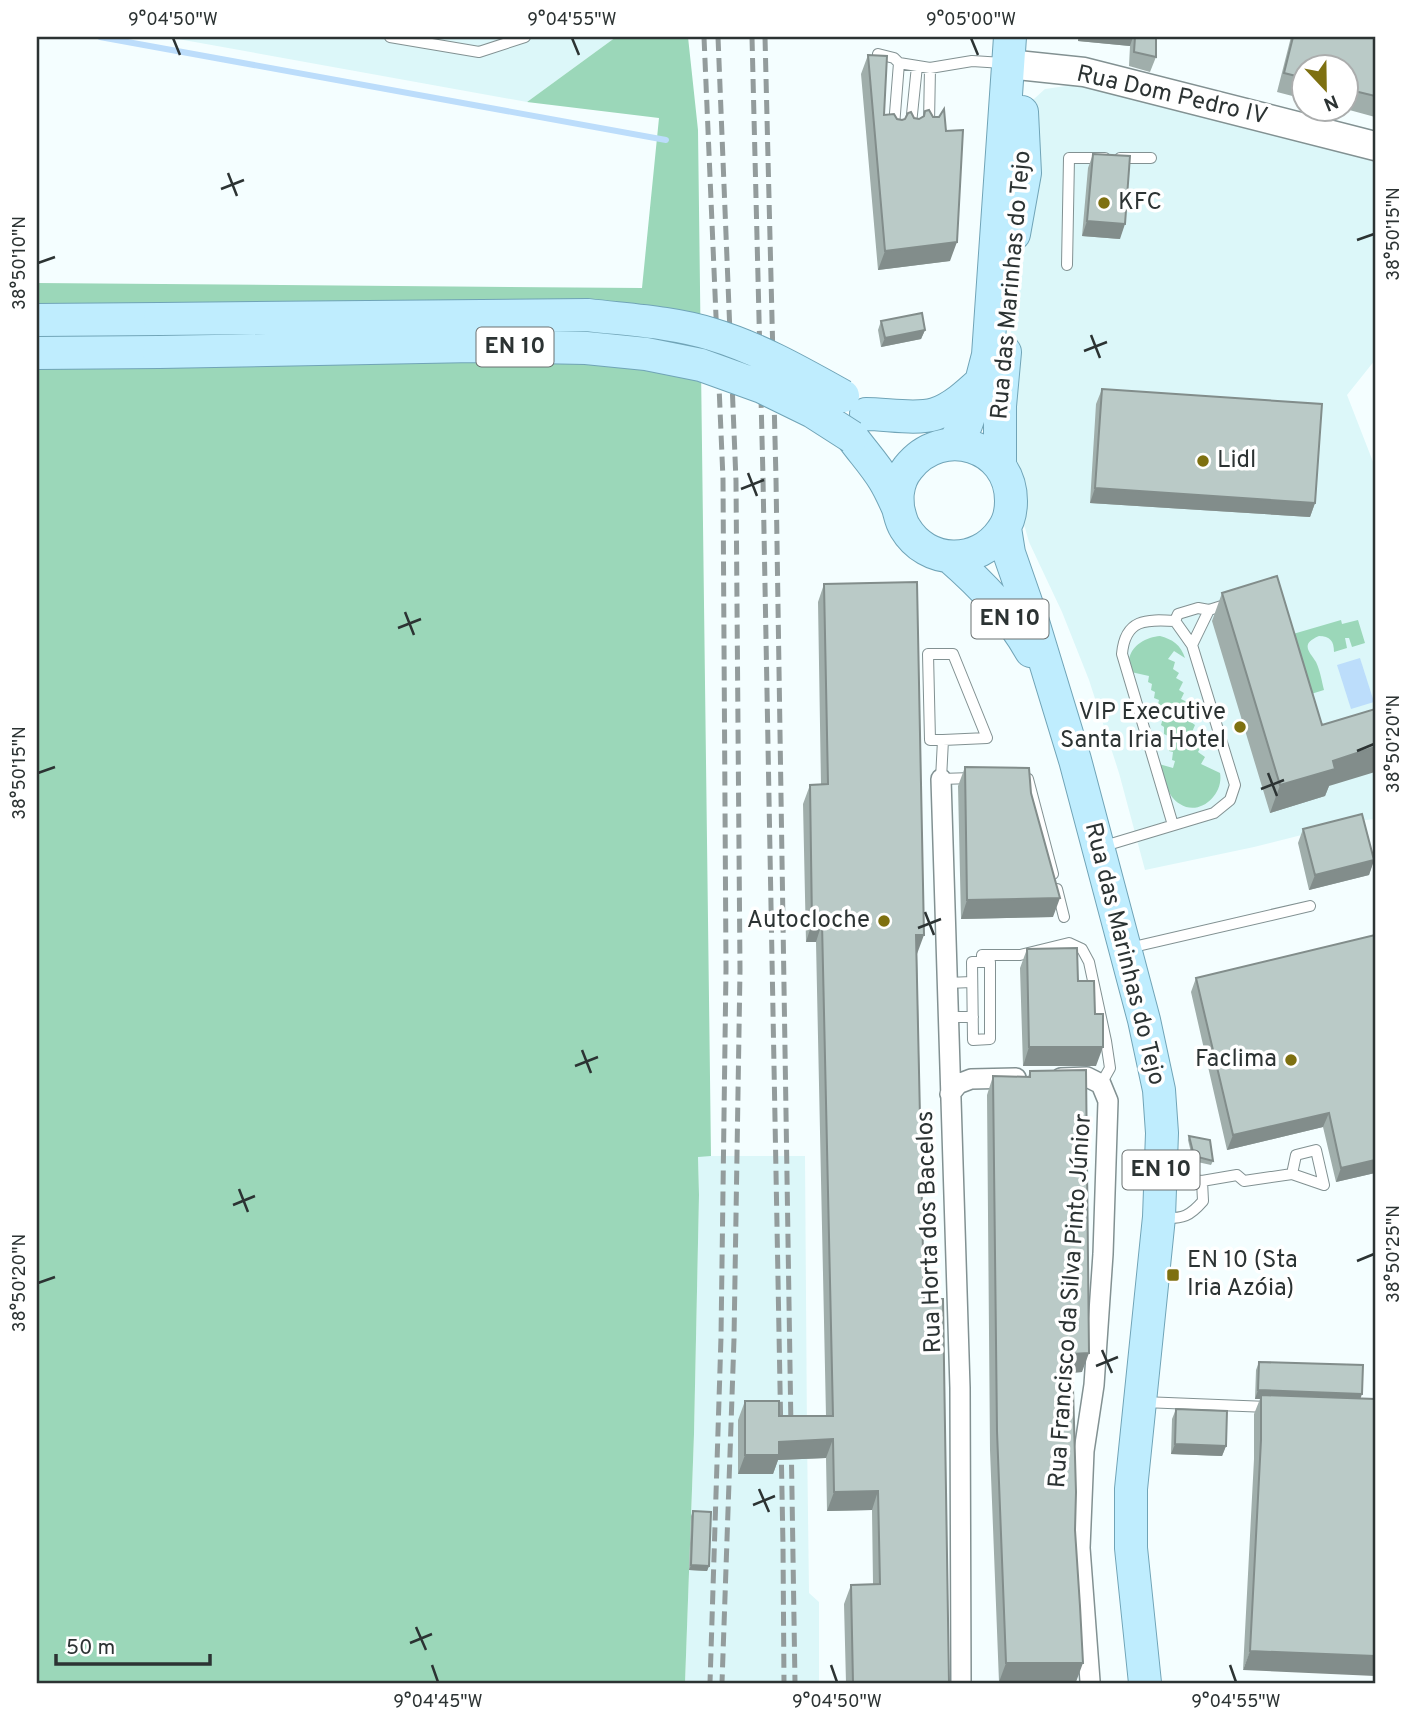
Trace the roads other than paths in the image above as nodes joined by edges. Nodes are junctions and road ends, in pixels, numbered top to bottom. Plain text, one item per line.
1 (390, 37) edge
2 (525, 37) edge
3 (444, 41) edge
4 (1009, 50) edge
5 (878, 54) edge
6 (899, 64) junction
7 (917, 66) junction
8 (930, 68) junction
9 (929, 129) edge
10 (911, 131) edge
11 (894, 132) edge
12 (1375, 146) edge
13 (1151, 158) dead end
14 (1067, 265) dead end
15 (37, 320) edge
16 (37, 353) edge
17 (981, 382) junction
18 (854, 416) junction
19 (941, 446) junction
20 (1000, 466) junction
21 (898, 508) junction
22 (1004, 528) junction
23 (950, 557) junction
24 (1236, 601) edge
25 (1209, 610) junction
26 (1175, 621) junction
27 (1192, 645) junction
28 (1055, 693) junction
29 (943, 740) junction
30 (942, 779) junction
31 (988, 779) edge
32 (1015, 779) edge
33 (1173, 825) junction
34 (1099, 848) junction
35 (1310, 906) dead end
36 (1064, 917) dead end
37 (1126, 949) junction
38 (982, 962) junction
39 (972, 982) junction
40 (947, 983) junction
41 (948, 1017) junction
42 (972, 1017) junction
43 (1101, 1084) junction
44 (950, 1094) junction
45 (1292, 1174) dead end
46 (1161, 1177) junction
47 (1202, 1181) junction
48 (1159, 1217) junction
49 (1139, 1402) junction
50 (1282, 1408) edge
51 (1147, 1675) edge
52 (1090, 1681) dead end
53 (961, 1683) edge

1 - 3 lane
2 - 3 lane
4 - 8 lane
4 - 12 street, Rua Dom Pedro IV
4 - 17 main road, Rua das Marinhas do Tejo
4 - 20 main road, Rua das Marinhas do Tejo
5 - 6 lane
6 - 7 lane
6 - 11 lane
7 - 8 lane
7 - 10 lane
8 - 9 lane
13 - 14 lane
15 - 18 main road, EN 10, bridge
16 - 18 main road, EN 10, bridge
17 - 18 main road, EN 10
17 - 19 main road, Rua das Marinhas do Tejo
18 - 19 main road, EN 10
18 - 21 main road, EN 10
19 - 20 main road
19 - 21 main road
20 - 22 main road
21 - 23 main road
22 - 23 main road
22 - 28 main road, Rua das Marinhas do Tejo / EN 10
23 - 28 main road, EN 10
24 - 25 lane
25 - 26 lane
25 - 27 lane
26 - 27 lane
26 - 33 lane
27 - 33 lane
28 - 34 main road, Rua das Marinhas do Tejo / EN 10
29 - 29 lane
29 - 30 lane
30 - 31 lane
30 - 40 street, Rua Horta dos Bacelos
32 - 36 lane
33 - 34 lane
34 - 37 main road, Rua das Marinhas do Tejo / EN 10
35 - 37 lane
37 - 46 main road, Rua das Marinhas do Tejo / EN 10
38 - 39 lane
38 - 42 lane
38 - 43 lane
39 - 40 lane
39 - 42 lane
40 - 41 street, Rua Horta dos Bacelos
41 - 42 lane
41 - 44 street, Rua Horta dos Bacelos
43 - 44 street, Rua Francisco da Silva Pinto Júnior
43 - 52 street, Rua Francisco da Silva Pinto Júnior
44 - 53 street, Rua Horta dos Bacelos
45 - 47 lane
46 - 47 lane
46 - 48 main road, Rua das Marinhas do Tejo / EN 10
47 - 48 lane
48 - 49 main road, Rua das Marinhas do Tejo / EN 10
49 - 50 lane
49 - 51 main road, Rua das Marinhas do Tejo / EN 10

